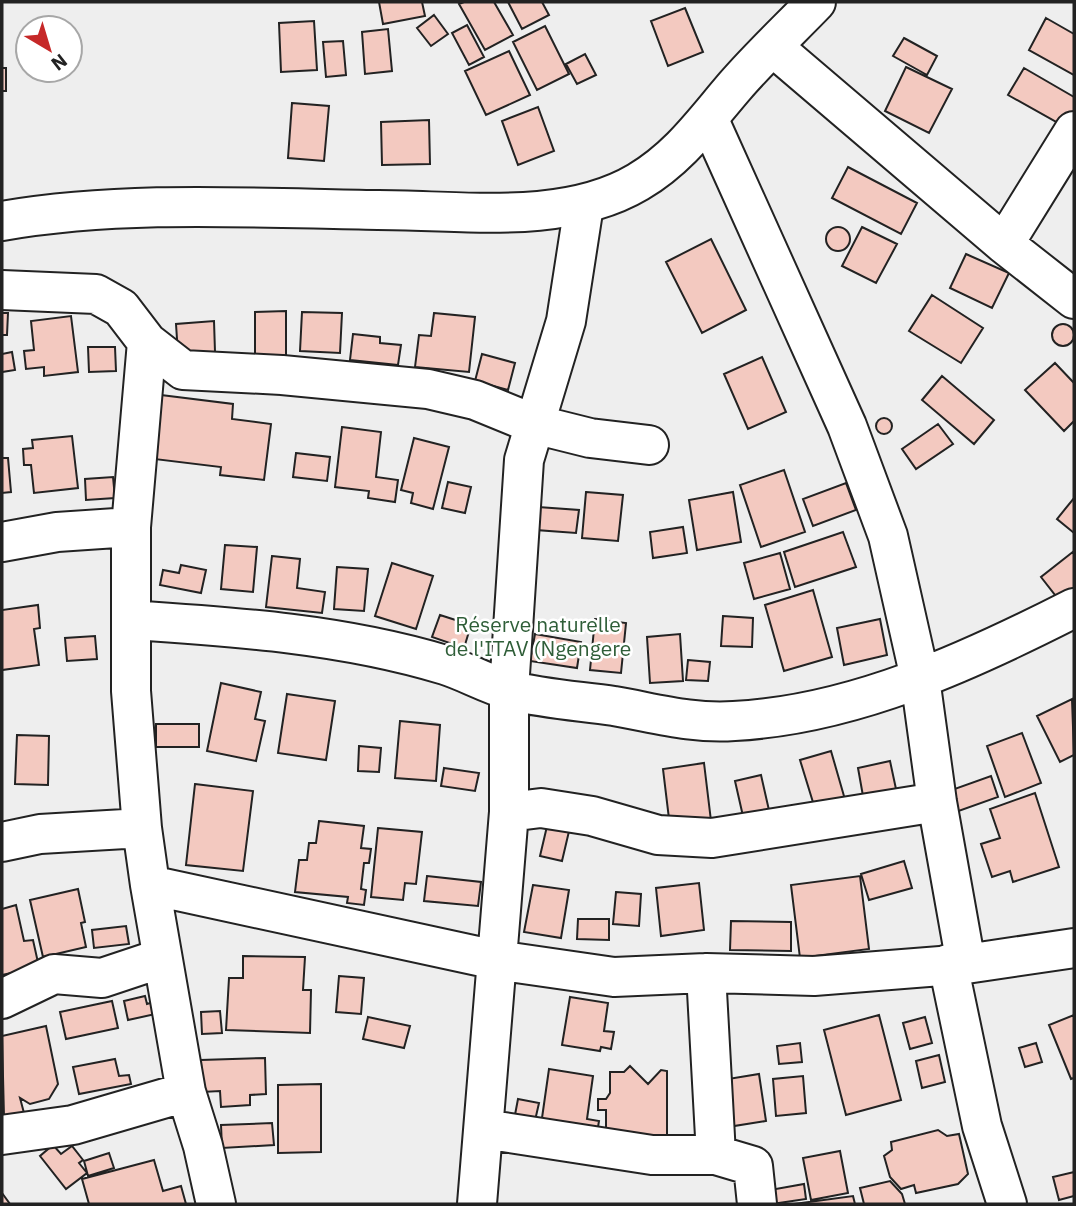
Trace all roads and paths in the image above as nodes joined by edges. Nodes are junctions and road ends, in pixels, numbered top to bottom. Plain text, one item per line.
1 (816, 2) edge
2 (773, 47) junction
3 (709, 120) junction
4 (1074, 131) edge
5 (584, 205) junction
6 (2, 221) edge
7 (1004, 244) junction
8 (2, 290) edge
9 (1074, 299) edge
10 (147, 342) junction
11 (534, 424) junction
12 (649, 445) dead end
13 (131, 527) junction
14 (2, 542) edge
15 (1074, 608) edge
16 (131, 620) junction
17 (920, 678) junction
18 (509, 690) junction
19 (937, 802) junction
20 (509, 812) junction
21 (142, 828) junction
22 (2, 842) edge
23 (150, 885) junction
24 (1074, 948) edge
25 (162, 958) junction
26 (496, 960) junction
27 (957, 964) junction
28 (706, 973) junction
29 (2, 999) edge
30 (186, 1092) junction
31 (484, 1129) junction
32 (2, 1135) edge
33 (716, 1155) junction
34 (216, 1204) edge
35 (477, 1204) edge
36 (757, 1204) edge
37 (1007, 1204) edge

1 - 2 main road
2 - 3 main road
2 - 7 main road
3 - 5 main road
3 - 17 main road
4 - 7 main road
5 - 6 main road
5 - 11 main road
7 - 9 main road
8 - 10 main road
10 - 11 main road
10 - 13 main road
11 - 12 main road
11 - 18 main road
13 - 14 main road
13 - 16 main road
15 - 17 main road
16 - 18 main road
16 - 21 main road
17 - 18 main road
17 - 19 main road
18 - 20 main road
19 - 20 main road
19 - 27 main road
20 - 26 main road
21 - 22 main road
21 - 23 main road
23 - 25 main road
23 - 26 main road
24 - 27 main road
25 - 29 main road
25 - 30 main road
26 - 28 main road
26 - 31 main road
27 - 28 main road
27 - 37 main road
28 - 33 main road
30 - 32 main road
30 - 34 main road
31 - 33 main road
31 - 35 main road
33 - 36 main road

